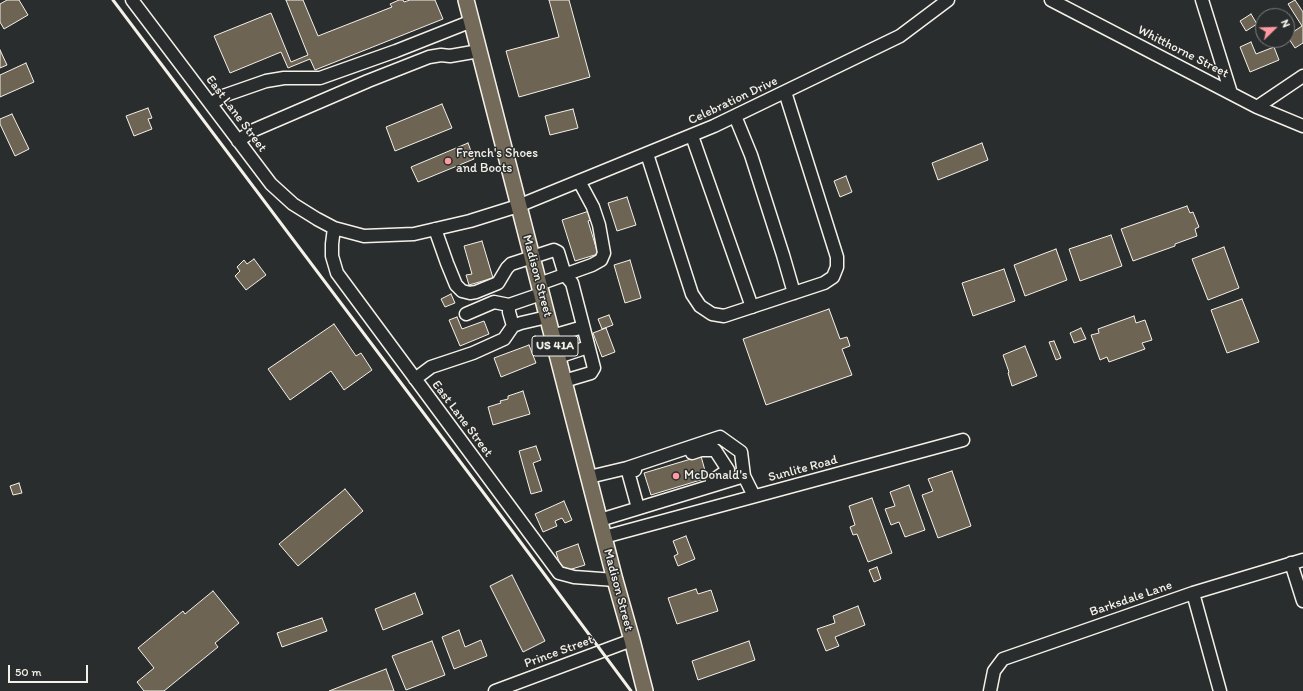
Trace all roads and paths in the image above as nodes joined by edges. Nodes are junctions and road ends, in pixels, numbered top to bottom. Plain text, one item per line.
1 (132, 0) edge
2 (466, 0) edge
3 (948, 0) edge
4 (1051, 0) edge
5 (1202, 0) edge
6 (472, 21) junction
7 (434, 36) junction
8 (479, 51) junction
9 (441, 55) junction
10 (1303, 76) edge
11 (785, 92) junction
12 (1231, 93) junction
13 (211, 104) junction
14 (1256, 107) junction
15 (735, 116) junction
16 (1303, 126) edge
17 (692, 136) junction
18 (238, 141) junction
19 (648, 154) junction
20 (579, 181) junction
21 (518, 206) junction
22 (334, 228) junction
23 (435, 229) junction
24 (531, 256) junction
25 (565, 275) junction
26 (540, 289) junction
27 (794, 293) junction
28 (509, 305) junction
29 (752, 307) junction
30 (466, 314) dead end
31 (547, 317) junction
32 (513, 326) junction
33 (583, 327) junction
34 (552, 336) junction
35 (588, 347) junction
36 (558, 357) junction
37 (415, 379) junction
38 (564, 381) junction
39 (962, 440) dead end
40 (627, 468) junction
41 (744, 476) junction
42 (589, 477) junction
43 (695, 490) junction
44 (754, 496) junction
45 (638, 508) junction
46 (600, 520) junction
47 (604, 537) junction
48 (1303, 560) edge
49 (1291, 563) junction
50 (615, 580) junction
51 (1193, 593) junction
52 (1303, 601) edge
53 (632, 640) junction
54 (495, 691) edge
55 (645, 691) edge
56 (990, 691) edge
57 (1220, 691) edge

1 - 13 street, East Lane Street
2 - 6 main road, Madison Street / US 41A
3 - 11 street, Celebration Drive
4 - 12 street, Whitthorne Street
5 - 12 street
6 - 7 street
6 - 8 main road, Madison Street / US 41A
7 - 9 street
7 - 13 street
8 - 9 street
8 - 21 main road, Madison Street / US 41A
9 - 18 street
10 - 14 street
11 - 15 street, Celebration Drive
11 - 27 street
12 - 14 street, Whitthorne Street
13 - 18 street, East Lane Street
14 - 16 street, Whitthorne Street
15 - 17 street, Celebration Drive
15 - 27 street
17 - 19 street, Celebration Drive
17 - 29 street
18 - 22 street, East Lane Street
19 - 20 street, Celebration Drive
19 - 29 street
20 - 21 street, Celebration Drive
20 - 25 street
21 - 23 street, East Lane Street
21 - 24 main road, Madison Street / US 41A
22 - 23 street, East Lane Street
22 - 37 street, East Lane Street
23 - 24 street
24 - 25 street
24 - 26 main road, Madison Street / US 41A
25 - 26 street
25 - 33 street
26 - 28 street
26 - 31 main road, Madison Street / US 41A
27 - 29 street
28 - 30 street
28 - 32 street
31 - 32 street
31 - 34 main road, Madison Street / US 41A
32 - 37 street
33 - 34 street
33 - 35 street
34 - 36 main road, Madison Street / US 41A
35 - 36 street
35 - 38 street
36 - 38 main road, Madison Street / US 41A
37 - 50 street, East Lane Street
38 - 42 main road, Madison Street / US 41A
39 - 44 street, Sunlite Road
40 - 41 street
40 - 42 street
40 - 43 street
40 - 45 street
41 - 43 street
41 - 44 street
42 - 46 main road, Madison Street / US 41A
43 - 45 street
44 - 47 street, Sunlite Road
45 - 46 street
46 - 47 main road, Madison Street / US 41A
47 - 50 main road, Madison Street / US 41A
48 - 49 street, Barksdale Lane
49 - 51 street, Barksdale Lane
49 - 52 street
50 - 53 main road, Madison Street / US 41A
51 - 56 street, Barksdale Lane
51 - 57 street
53 - 54 street, Prince Street
53 - 55 main road, Madison Street / US 41A

